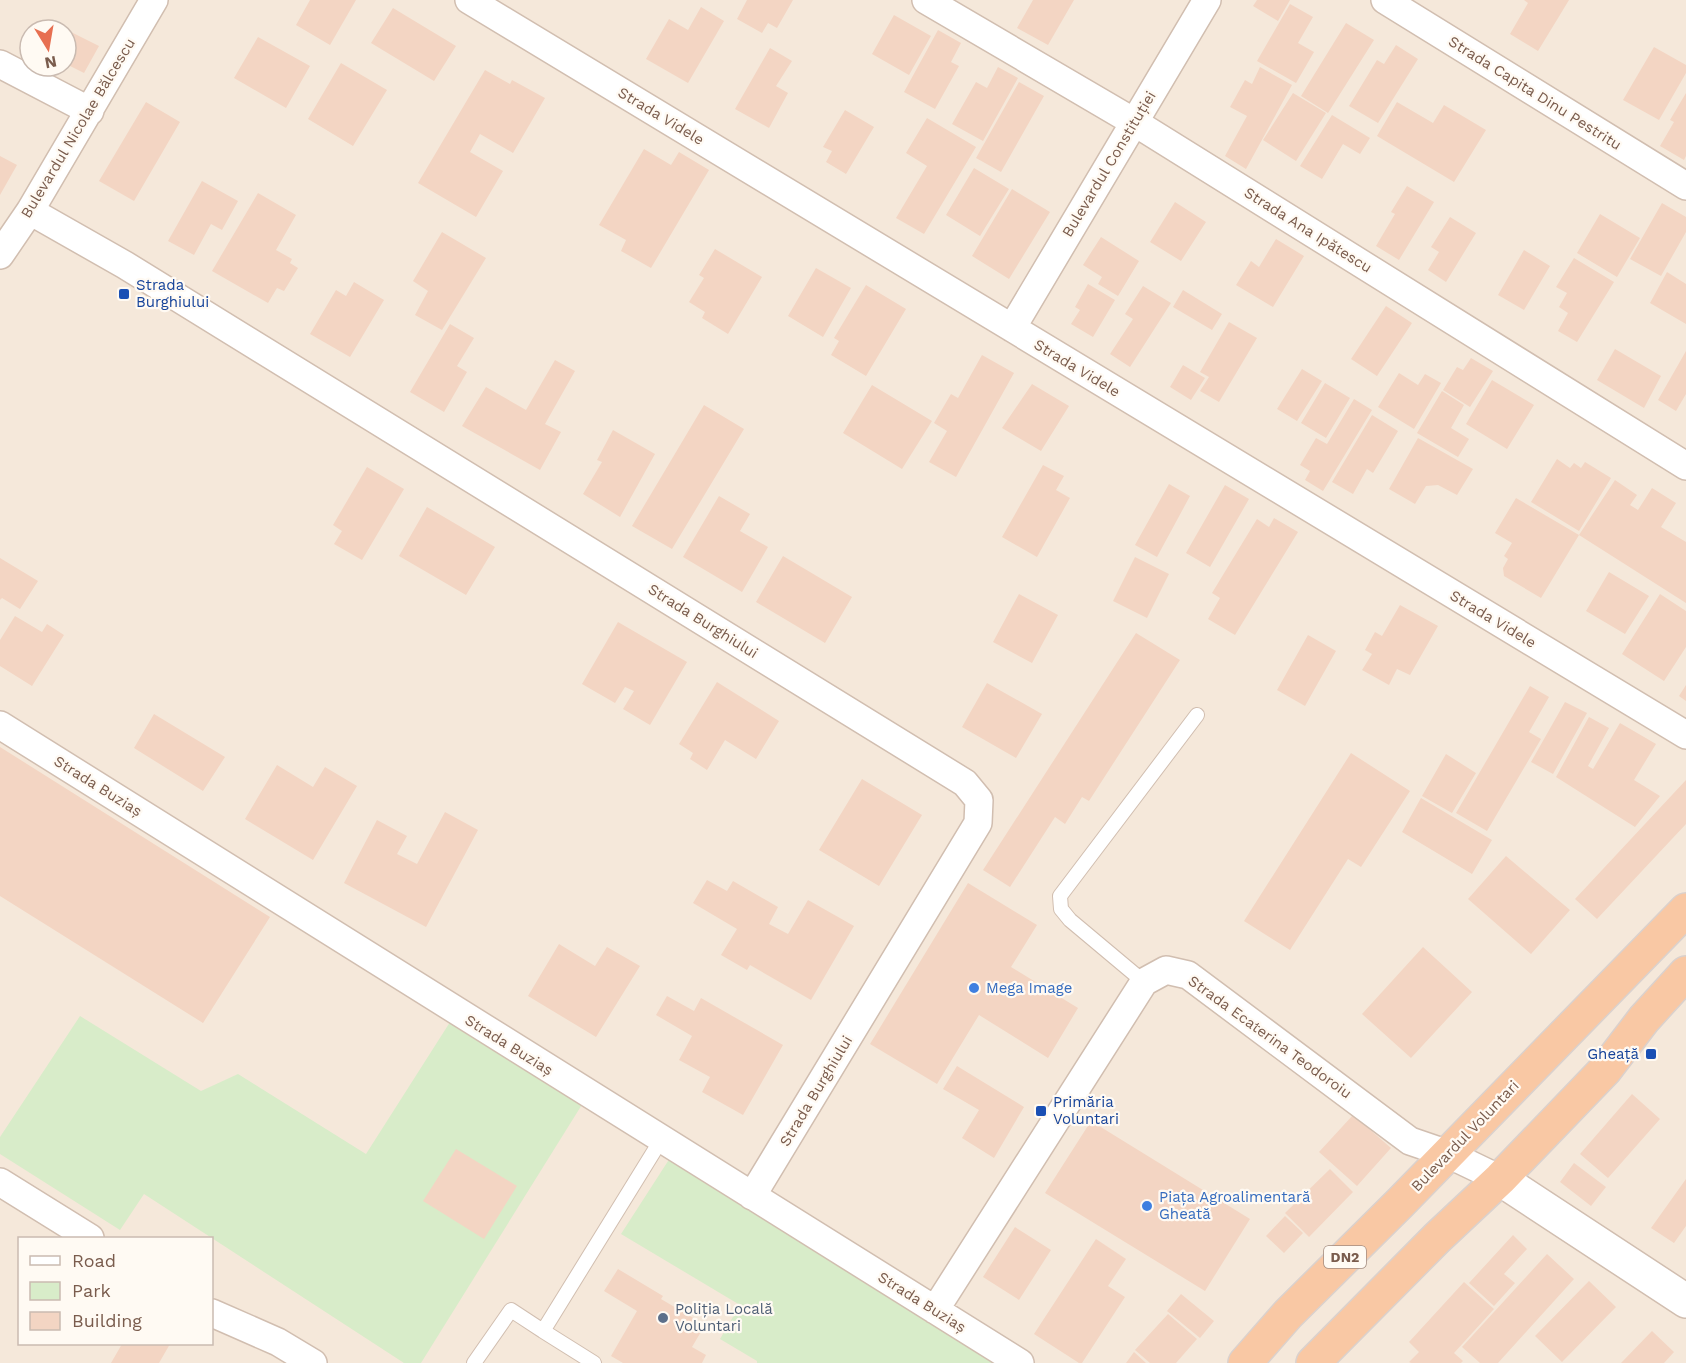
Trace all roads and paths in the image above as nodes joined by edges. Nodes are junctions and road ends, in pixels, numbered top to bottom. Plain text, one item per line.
1 (154, 0) edge
2 (469, 0) edge
3 (926, 0) edge
4 (1207, 0) edge
5 (1385, 0) edge
6 (0, 64) edge
7 (90, 111) junction
8 (1134, 122) junction
9 (1686, 186) edge
10 (30, 212) junction
11 (0, 255) edge
12 (1012, 328) junction
13 (1686, 466) edge
14 (1197, 715) dead end
15 (0, 725) edge
16 (1686, 735) edge
17 (1686, 910) edge
18 (1686, 973) edge
19 (1144, 982) junction
20 (661, 1140) junction
21 (1448, 1154) junction
22 (1500, 1179) junction
23 (0, 1182) edge
24 (753, 1196) junction
25 (87, 1237) edge
26 (1686, 1301) edge
27 (935, 1310) junction
28 (213, 1312) edge
29 (543, 1331) junction
30 (314, 1363) edge
31 (474, 1363) edge
32 (594, 1363) edge
33 (1020, 1363) edge
34 (1245, 1363) edge
35 (1313, 1363) edge

1 - 7 street, Bulevardul Nicolae Bălcescu
2 - 12 street, Strada Videle
3 - 8 street, Strada Ana Ipătescu
4 - 8 street, Bulevardul Constituției
5 - 9 street, Strada Capita Dinu Pestritu
6 - 7 street
7 - 10 street, Bulevardul Nicolae Bălcescu
8 - 12 street, Bulevardul Constituției
8 - 13 street, Strada Ana Ipătescu
10 - 11 street, Bulevardul Nicolae Bălcescu
10 - 24 street, Strada Burghiului
12 - 16 street, Strada Videle
14 - 19 lane
15 - 20 street, Strada Buziaș
17 - 21 highway, Bulevardul Voluntari / DN2
18 - 22 highway
19 - 21 street, Strada Ecaterina Teodoroiu
19 - 27 street
20 - 24 street, Strada Buziaș
20 - 29 lane
21 - 22 street, Strada Ecaterina Teodoroiu
21 - 34 highway, Bulevardul Voluntari / DN2
22 - 26 street
22 - 35 highway
23 - 25 street
24 - 27 street, Strada Buziaș
27 - 33 street, Strada Buziaș
28 - 30 street
29 - 31 lane
29 - 32 lane

